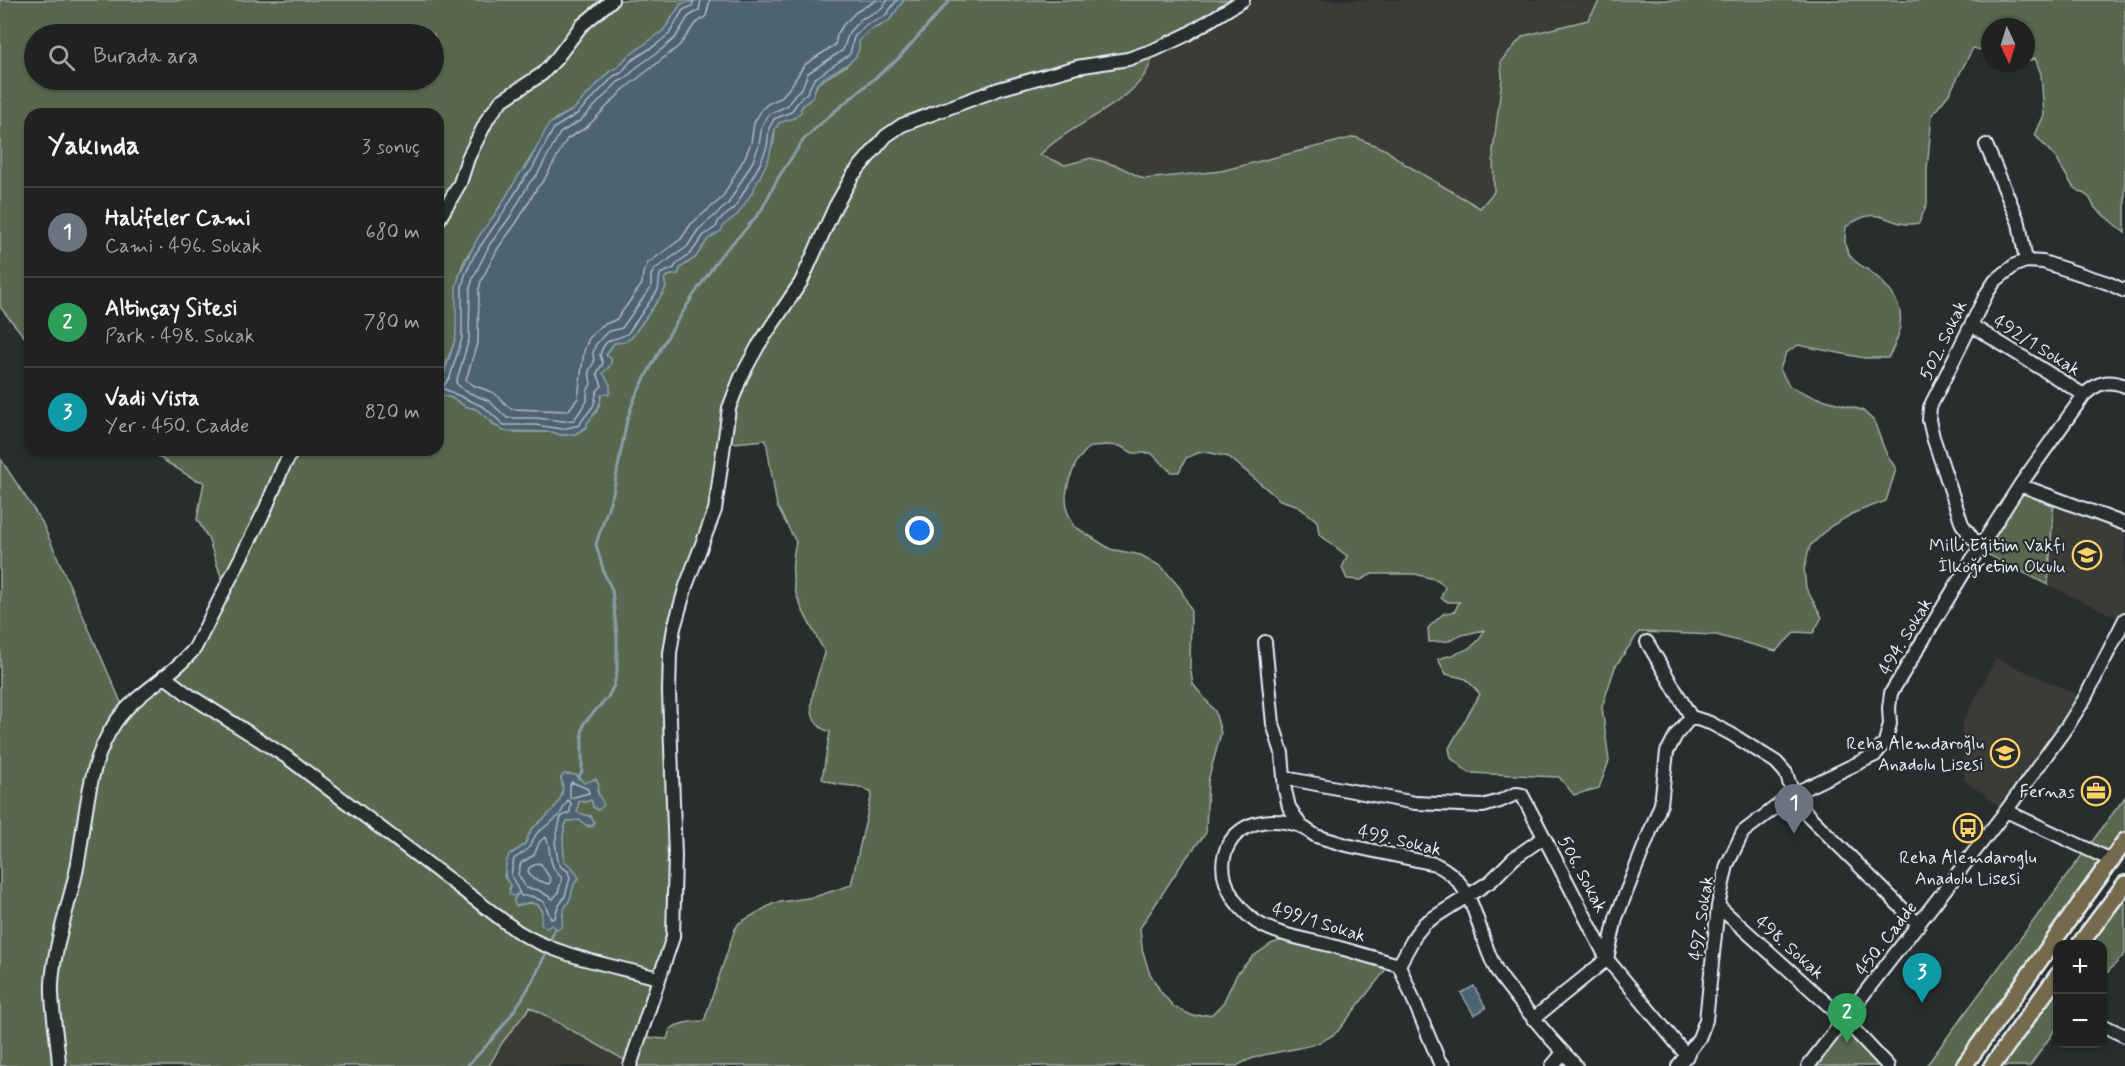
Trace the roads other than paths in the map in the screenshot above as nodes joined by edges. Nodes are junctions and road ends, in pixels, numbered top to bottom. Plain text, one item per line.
1 (612, 0) edge
2 (1243, 0) edge
3 (1986, 145) dead end
4 (444, 211) edge
5 (2026, 261) junction
6 (2125, 291) edge
7 (1971, 325) junction
8 (2125, 386) edge
9 (2084, 395) junction
10 (290, 456) edge
11 (2020, 485) junction
12 (2125, 524) edge
13 (1983, 543) junction
14 (2125, 619) edge
15 (1265, 642) dead end
16 (1647, 642) dead end
17 (165, 676) junction
18 (1691, 717) junction
19 (1285, 778) junction
20 (1793, 794) junction
21 (2006, 811) junction
22 (1301, 826) junction
23 (1544, 837) junction
24 (2125, 841) edge
25 (2118, 862) edge
26 (2125, 884) edge
27 (1469, 896) junction
28 (1718, 906) junction
29 (1919, 925) junction
30 (2084, 940) edge
31 (1607, 959) junction
32 (1399, 965) junction
33 (658, 978) junction
34 (2053, 982) edge
35 (1533, 1019) junction
36 (1845, 1020) junction
37 (2107, 1027) edge
38 (2125, 1036) edge
39 (1563, 1053) junction
40 (1687, 1056) junction
41 (1439, 1064) edge
42 (59, 1066) edge
43 (630, 1066) edge
44 (1552, 1066) edge
45 (1576, 1066) edge
46 (1677, 1066) edge
47 (1808, 1066) edge
48 (1888, 1066) edge
49 (1964, 1066) edge
50 (1992, 1066) edge

1 - 4 street
2 - 33 street
3 - 5 street
5 - 6 street
5 - 7 street, 502. Sokak
7 - 9 street, 492/1 Sokak
7 - 13 street, 502. Sokak
8 - 9 street, 494. Sokak
9 - 11 street, 494. Sokak
10 - 17 street
11 - 12 street
11 - 13 street, 494. Sokak
13 - 20 street, 494. Sokak
14 - 21 street, 450. Cadde
15 - 19 street
16 - 18 street
17 - 33 street
17 - 42 street
18 - 20 street
18 - 31 street
19 - 22 street
19 - 23 street
20 - 28 street, 497. Sokak
20 - 29 street
21 - 25 street
21 - 29 street, 450. Cadde
22 - 27 street, 499. Sokak
22 - 32 street, 499/1 Sokak
23 - 27 street, 506. Sokak
23 - 31 street, 506. Sokak
24 - 25 main road
25 - 49 main road
26 - 30 main road
27 - 32 street, 506. Sokak
27 - 35 street, 499. Sokak
28 - 36 street, 498. Sokak
28 - 40 street, 497. Sokak
29 - 36 street, 450. Cadde
31 - 35 street
31 - 40 street, 506. Sokak
32 - 41 street
33 - 43 street
34 - 50 main road
35 - 39 street, 499. Sokak
36 - 47 street, 450. Cadde
36 - 48 street, 498. Sokak
37 - 38 street
39 - 44 street
39 - 45 street, 499. Sokak
40 - 46 street, 497. Sokak

